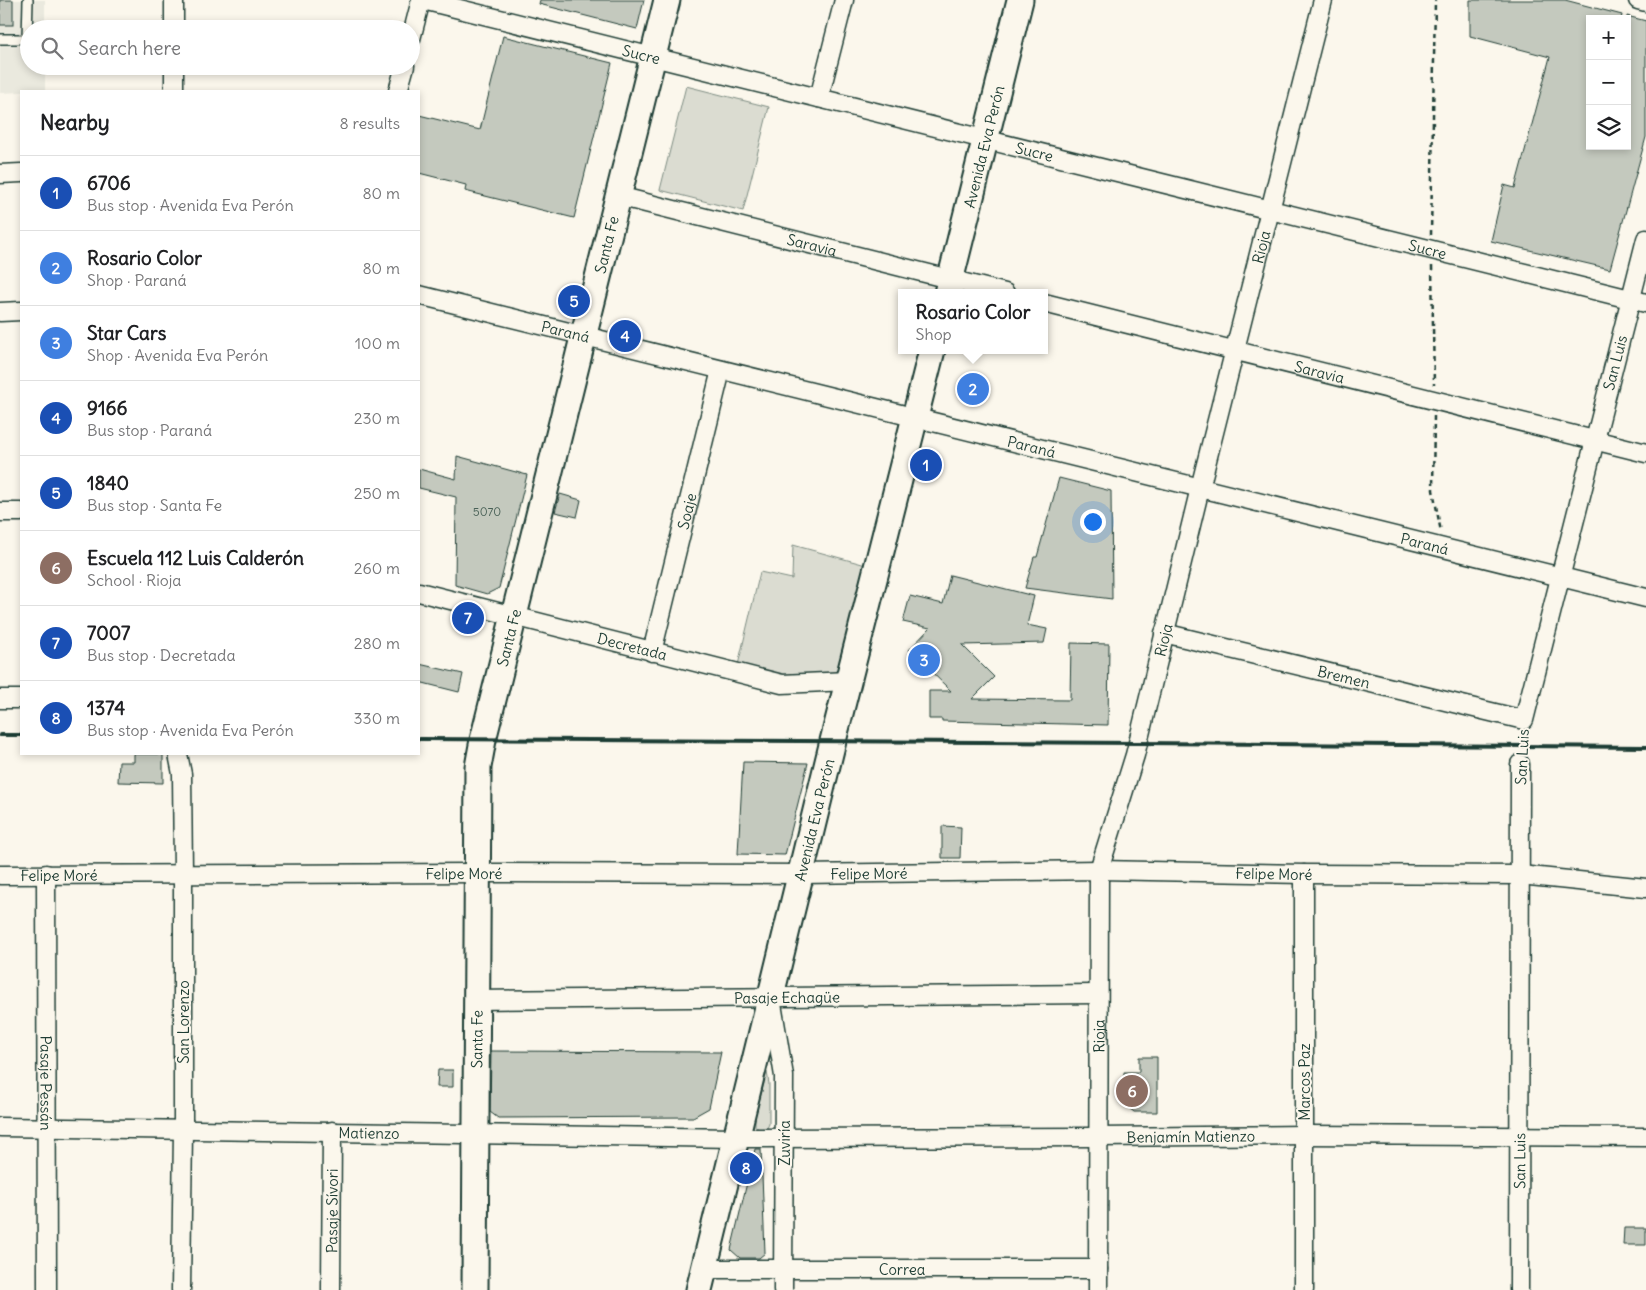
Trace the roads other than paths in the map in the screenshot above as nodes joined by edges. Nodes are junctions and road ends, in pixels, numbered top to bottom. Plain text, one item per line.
1 (28, 0) edge
2 (174, 0) edge
3 (422, 0) edge
4 (667, 0) edge
5 (844, 0) edge
6 (1020, 0) edge
7 (1322, 0) edge
8 (1638, 0) edge
9 (1646, 2) edge
10 (28, 20) edge
11 (174, 20) edge
12 (416, 20) edge
13 (0, 39) edge
14 (20, 39) edge
15 (653, 57) junction
16 (174, 75) edge
17 (402, 75) edge
18 (175, 90) edge
19 (398, 90) edge
20 (819, 98) junction
21 (985, 139) junction
22 (20, 173) edge
23 (0, 174) edge
24 (618, 196) junction
25 (1270, 210) junction
26 (1646, 239) edge
27 (948, 286) edge
28 (972, 289) edge
29 (420, 295) edge
30 (1638, 301) edge
31 (1048, 303) edge
32 (0, 312) edge
33 (20, 312) edge
34 (584, 336) junction
35 (1234, 350) junction
36 (931, 354) edge
37 (721, 370) junction
38 (915, 418) junction
39 (1595, 440) junction
40 (1646, 453) edge
41 (1200, 488) junction
42 (0, 512) edge
43 (20, 512) edge
44 (1561, 576) junction
45 (420, 592) edge
46 (1646, 598) edge
47 (514, 616) junction
48 (1164, 633) junction
49 (652, 652) junction
50 (848, 681) junction
51 (20, 699) edge
52 (0, 700) edge
53 (1524, 720) joint
54 (178, 755) edge
55 (1520, 764) road end
56 (1099, 870) junction
57 (183, 873) junction
58 (477, 873) junction
59 (0, 874) edge
60 (46, 874) junction
61 (801, 874) junction
62 (1304, 874) junction
63 (1520, 875) junction
64 (1646, 888) edge
65 (1098, 994) junction
66 (771, 997) junction
67 (477, 1000) junction
68 (0, 1127) edge
69 (46, 1128) junction
70 (183, 1130) junction
71 (332, 1131) junction
72 (476, 1134) junction
73 (1304, 1135) junction
74 (1646, 1136) edge
75 (1098, 1137) junction
76 (1520, 1137) junction
77 (736, 1138) junction
78 (784, 1138) junction
79 (783, 1269) junction
80 (1098, 1269) junction
81 (702, 1280) edge
82 (47, 1290) edge
83 (181, 1290) edge
84 (331, 1290) edge
85 (475, 1290) edge
86 (783, 1290) edge
87 (1098, 1290) edge
88 (1304, 1290) edge
89 (1519, 1290) edge

1 - 10 lane
2 - 11 street
3 - 12 street
3 - 15 street, Sucre
4 - 15 main road, Santa Fe
5 - 20 street
6 - 21 main road, Avenida Eva Perón
7 - 25 street, Rioja
8 - 9 street
13 - 14 lane
15 - 20 street, Sucre
15 - 24 main road, Santa Fe
16 - 18 street
17 - 19 street
20 - 21 street, Sucre
21 - 25 street, Sucre
21 - 27 main road, Avenida Eva Perón
22 - 23 street
24 - 27 street, Saravia
24 - 34 main road, Santa Fe
25 - 30 street, Sucre
25 - 35 street, Rioja
26 - 30 street, San Luis
27 - 28 street, Saravia
29 - 34 street, Paraná
30 - 39 street, San Luis
31 - 35 street, Saravia
32 - 33 street
34 - 37 street, Paraná
34 - 47 main road, Santa Fe
35 - 39 street, Saravia
35 - 41 street, Rioja
36 - 38 main road, Avenida Eva Perón
37 - 38 street, Paraná
37 - 49 street, Soaje
38 - 41 street, Paraná
38 - 50 main road, Avenida Eva Perón
39 - 40 street, Saravia
39 - 44 street, San Luis
41 - 44 street, Paraná
41 - 48 street, Rioja
42 - 43 street
44 - 46 street, Paraná
44 - 53 street, San Luis
45 - 47 street, Decretada
47 - 49 street, Decretada
47 - 58 main road, Santa Fe
48 - 53 street, Bremen
48 - 56 street, Rioja
49 - 50 street, Decretada
50 - 61 main road, Avenida Eva Perón
51 - 52 street
54 - 57 street, San Lorenzo
55 - 63 street, San Luis
56 - 61 street, Felipe Moré
56 - 62 street, Felipe Moré
56 - 65 street, Rioja
57 - 58 street, Felipe Moré
57 - 60 street, Felipe Moré
57 - 70 street, San Lorenzo
58 - 61 street, Felipe Moré
58 - 67 main road, Santa Fe
59 - 60 street, Felipe Moré
60 - 69 street, Pasaje Pessán
61 - 66 main road, Avenida Eva Perón
62 - 63 street, Felipe Moré
62 - 73 street, Marcos Paz
63 - 64 street, Felipe Moré
63 - 76 street, San Luis
65 - 66 street, Pasaje Echagüe
65 - 75 street, Rioja
66 - 67 street, Pasaje Echagüe
66 - 77 main road, Avenida Eva Perón
66 - 78 street, Zuviría
67 - 72 main road, Santa Fe
68 - 69 street, Matienzo
69 - 70 street, Matienzo
69 - 82 street, Pasaje Pessán
70 - 71 street, Matienzo
70 - 83 street, San Lorenzo
71 - 72 street, Matienzo
71 - 84 street, Pasaje Sívori
72 - 77 street, Matienzo
72 - 85 main road, Santa Fe
73 - 75 street, Benjamín Matienzo
73 - 76 street, Benjamín Matienzo
73 - 88 street, Marcos Paz
74 - 76 street, Benjamín Matienzo
75 - 78 street, Benjamín Matienzo
75 - 80 street, Rioja
76 - 89 street, San Luis
77 - 78 street, Benjamín Matienzo
77 - 81 main road, Avenida Eva Perón
78 - 79 street, Zuviría
79 - 80 street, Correa
79 - 81 street, Correa
79 - 86 street, Zuviría
80 - 87 street, Rioja

